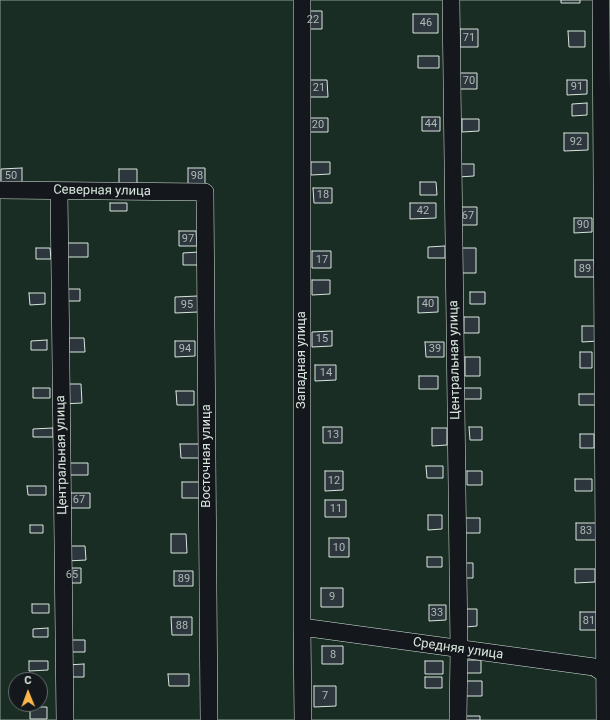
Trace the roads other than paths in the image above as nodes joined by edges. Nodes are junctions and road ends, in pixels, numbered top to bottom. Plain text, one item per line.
1 (302, 0) edge
2 (451, 0) edge
3 (601, 0) edge
4 (0, 190) edge
5 (59, 191) junction
6 (205, 192) joint
7 (302, 627) junction
8 (459, 649) junction
9 (608, 676) edge
10 (65, 720) edge
11 (209, 720) edge
12 (303, 720) edge
13 (458, 720) edge
14 (605, 720) edge

1 - 7 street, Западная улица
2 - 8 street, Центральная улица
3 - 9 street
4 - 5 street, Северная улица
5 - 6 street, Северная улица
5 - 10 street, Центральная улица
6 - 11 street, Восточная улица
7 - 8 street, Средняя улица
7 - 12 street, Западная улица
8 - 9 street, Средняя улица
8 - 13 street, Центральная улица
9 - 14 street

